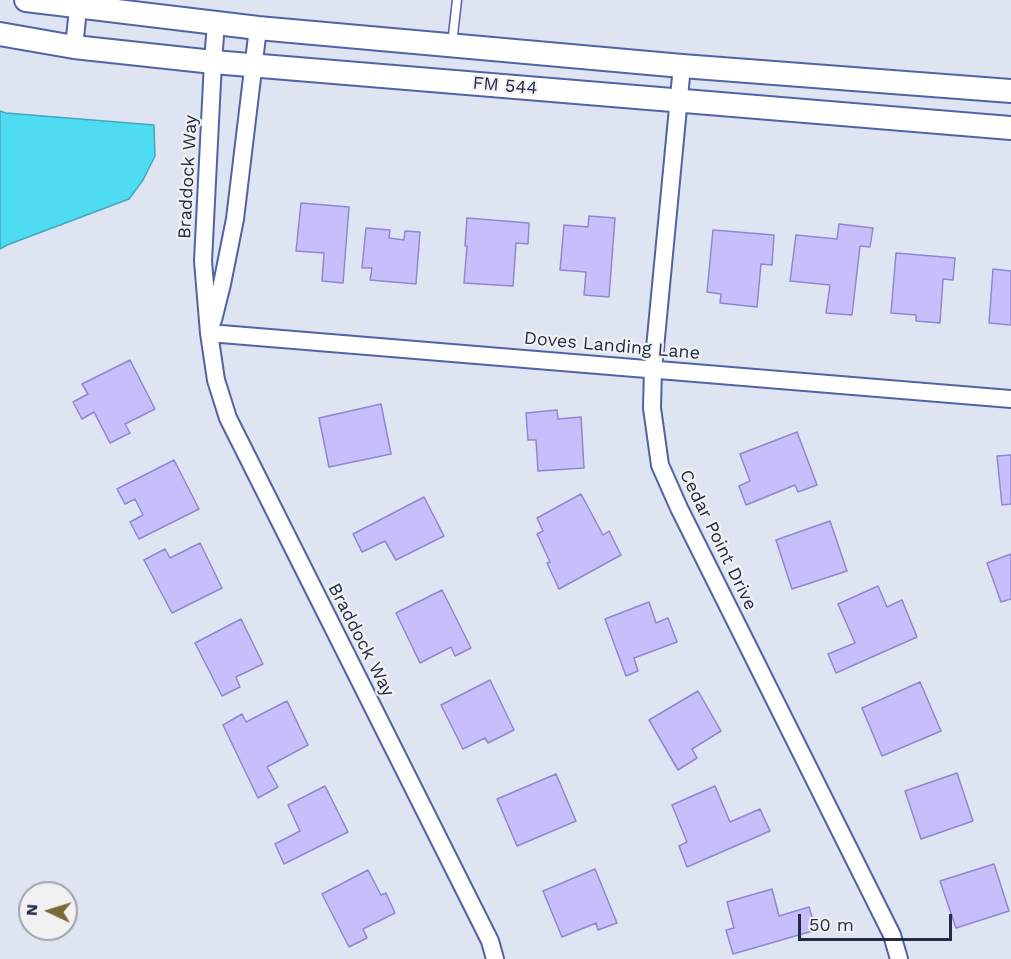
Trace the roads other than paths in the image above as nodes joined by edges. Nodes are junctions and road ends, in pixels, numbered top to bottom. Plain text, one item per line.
1 (26, 0) edge
2 (457, 0) edge
3 (78, 3) edge
4 (216, 23) junction
5 (258, 28) junction
6 (0, 34) edge
7 (452, 44) junction
8 (74, 47) junction
9 (213, 62) junction
10 (254, 65) junction
11 (682, 66) junction
12 (1011, 91) edge
13 (679, 100) junction
14 (1011, 128) edge
15 (209, 333) junction
16 (654, 369) junction
17 (1011, 399) edge
18 (495, 959) edge
19 (899, 959) edge

1 - 3 main road, FM 544
2 - 7 lane
3 - 4 main road, FM 544
3 - 8 street
4 - 5 main road, FM 544
4 - 9 street, Braddock Way
5 - 7 main road, FM 544
5 - 10 street, Braddock Way
6 - 8 main road, FM 544
7 - 11 main road, FM 544
8 - 9 main road, FM 544
9 - 10 main road, FM 544
9 - 15 street, Braddock Way
10 - 13 main road, FM 544
10 - 15 street, Braddock Way
11 - 12 main road, FM 544
11 - 13 street, Cedar Point Drive
13 - 14 main road, FM 544
13 - 16 street, Cedar Point Drive
15 - 16 street, Doves Landing Lane
15 - 18 street, Braddock Way
16 - 17 street, Doves Landing Lane
16 - 19 street, Cedar Point Drive

